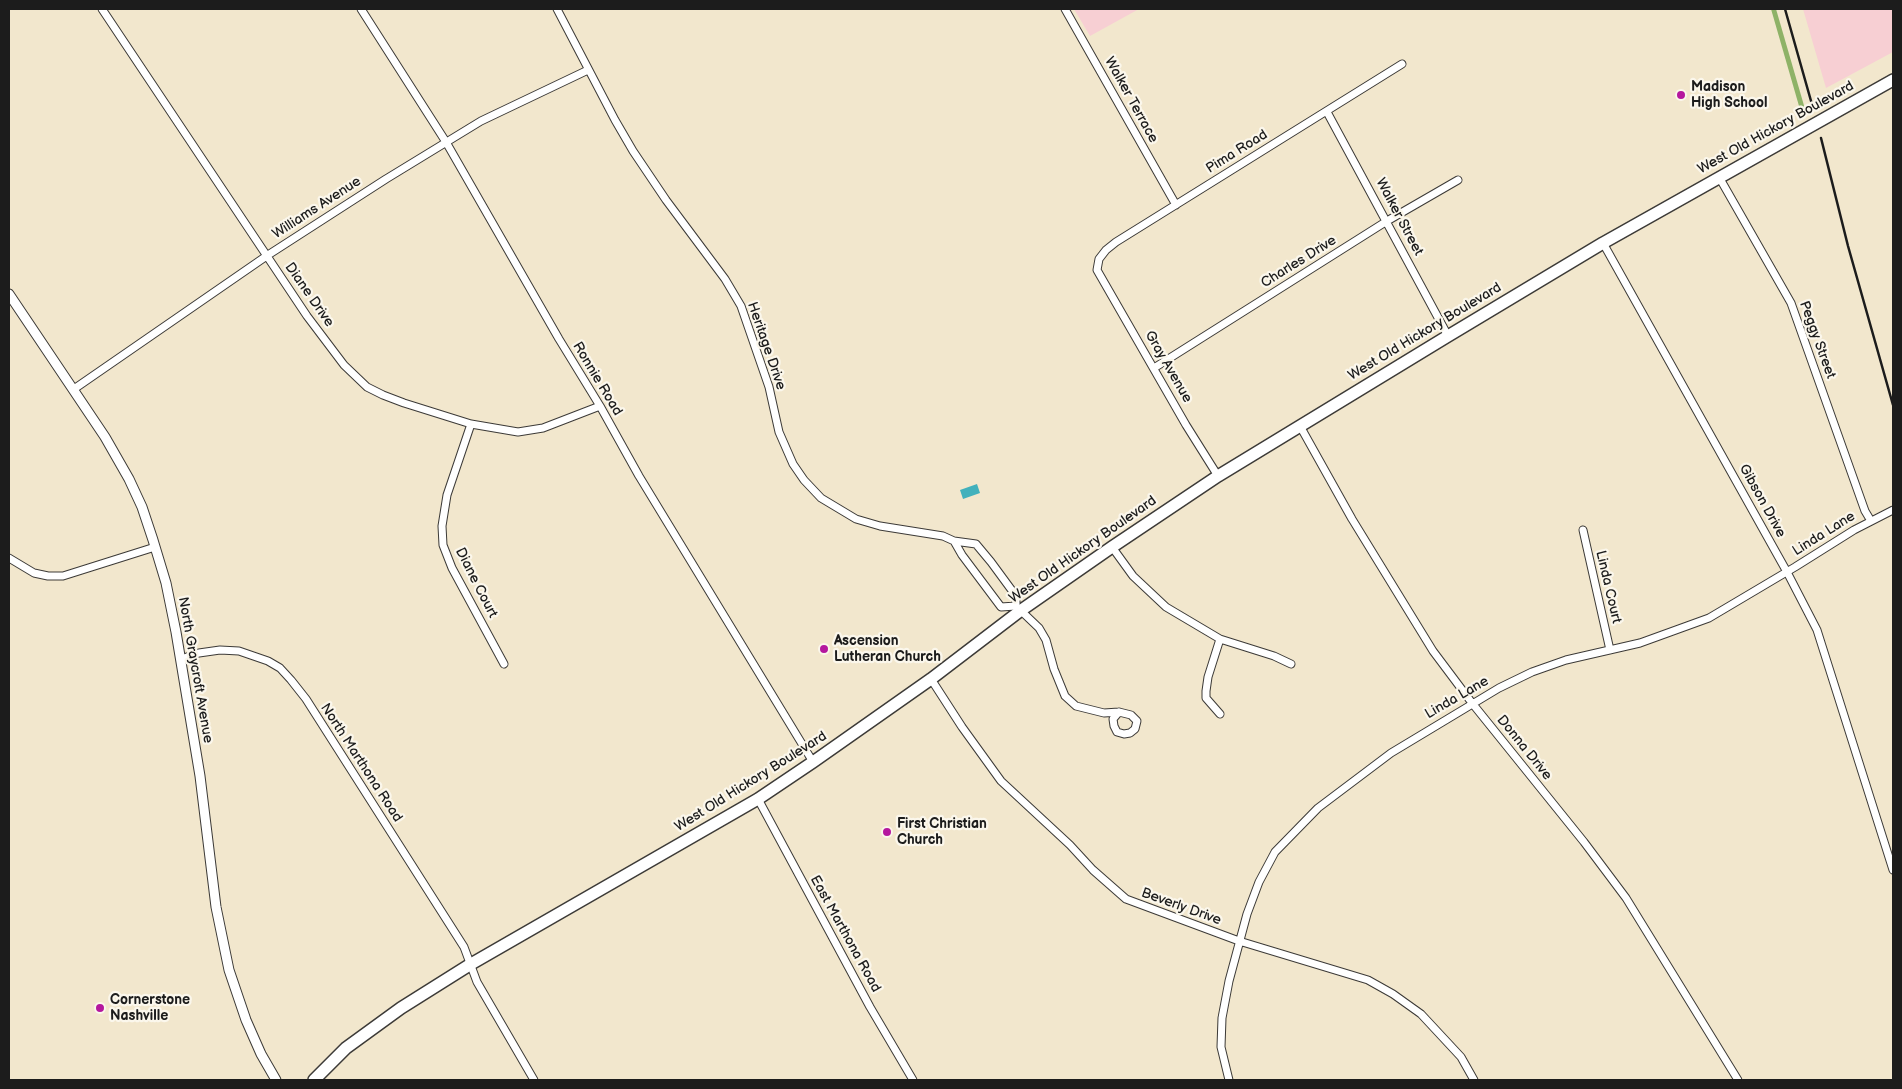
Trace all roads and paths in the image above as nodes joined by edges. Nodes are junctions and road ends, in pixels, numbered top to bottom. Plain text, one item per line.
1 (102, 9) edge
2 (361, 9) edge
3 (557, 9) edge
4 (1065, 9) edge
5 (1402, 64) dead end
6 (588, 70) junction
7 (1893, 80) edge
8 (1327, 112) junction
9 (446, 142) junction
10 (1719, 177) junction
11 (1458, 180) dead end
12 (1176, 204) junction
13 (1387, 222) junction
14 (1603, 243) junction
15 (268, 255) junction
16 (1097, 270) joint
17 (9, 294) edge
18 (1448, 336) junction
19 (1154, 368) junction
20 (74, 389) junction
21 (600, 406) junction
22 (470, 424) junction
23 (1300, 426) junction
24 (1218, 476) junction
25 (1893, 510) edge
26 (1870, 521) junction
27 (1583, 530) dead end
28 (954, 541) junction
29 (155, 547) junction
30 (1112, 547) junction
31 (9, 558) edge
32 (1787, 572) junction
33 (1018, 608) junction
34 (1220, 640) junction
35 (1610, 650) junction
36 (180, 659) junction
37 (504, 664) dead end
38 (1291, 664) dead end
39 (930, 679) junction
40 (1472, 703) junction
41 (1119, 712) dead end
42 (1220, 714) dead end
43 (813, 762) junction
44 (758, 799) junction
45 (1893, 870) edge
46 (1239, 941) junction
47 (471, 964) junction
48 (276, 1080) edge
49 (314, 1080) edge
50 (534, 1080) edge
51 (913, 1080) edge
52 (1229, 1080) edge
53 (1474, 1080) edge
54 (1738, 1080) edge

1 - 15 street, Diane Drive
2 - 9 street, Ronnie Road
3 - 6 street, Heritage Drive
4 - 12 street, Walker Terrace
5 - 8 street, Pima Road
6 - 9 street, Williams Avenue
6 - 28 street, Heritage Drive
7 - 10 main road, West Old Hickory Boulevard
8 - 12 street, Pima Road
8 - 13 street, Walker Street
9 - 15 street, Williams Avenue
9 - 21 street, Ronnie Road
10 - 14 main road, West Old Hickory Boulevard
10 - 26 street, Peggy Street
11 - 13 street, Charles Drive
12 - 16 street, Pima Road
13 - 18 street, Walker Street
13 - 19 street, Charles Drive
14 - 18 main road, West Old Hickory Boulevard
14 - 32 street, Gibson Drive
15 - 20 street, Williams Avenue
15 - 22 street, Diane Drive
16 - 19 street, Gray Avenue
17 - 20 street, North Graycroft Avenue
18 - 23 main road, West Old Hickory Boulevard
19 - 24 street, Gray Avenue
20 - 29 street, North Graycroft Avenue
21 - 22 street, Diane Drive
21 - 43 street, Ronnie Road
22 - 37 street, Diane Court
23 - 24 main road, West Old Hickory Boulevard
23 - 40 street, Donna Drive
24 - 30 main road, West Old Hickory Boulevard
25 - 26 street, Linda Lane
26 - 32 street, Linda Lane
27 - 35 street, Linda Court
28 - 33 street, Heritage Drive
28 - 33 street, Heritage Drive
29 - 31 street
29 - 36 street, North Graycroft Avenue
30 - 33 main road, West Old Hickory Boulevard
30 - 34 street
32 - 35 street, Linda Lane
32 - 45 street, Gibson Drive
33 - 39 main road, West Old Hickory Boulevard
33 - 41 street, Heritage Drive
34 - 38 street
34 - 42 street
35 - 40 street, Linda Lane
36 - 47 street, North Marthona Road
36 - 48 street, North Graycroft Avenue
39 - 43 main road, West Old Hickory Boulevard
39 - 46 street, Beverly Drive
40 - 46 street, Linda Lane
40 - 54 street, Donna Drive
43 - 44 main road, West Old Hickory Boulevard
44 - 47 main road, West Old Hickory Boulevard
44 - 51 street, East Marthona Road
46 - 52 street, Linda Lane
46 - 53 street, Beverly Drive
47 - 49 main road, West Old Hickory Boulevard
47 - 50 street, North Marthona Road

